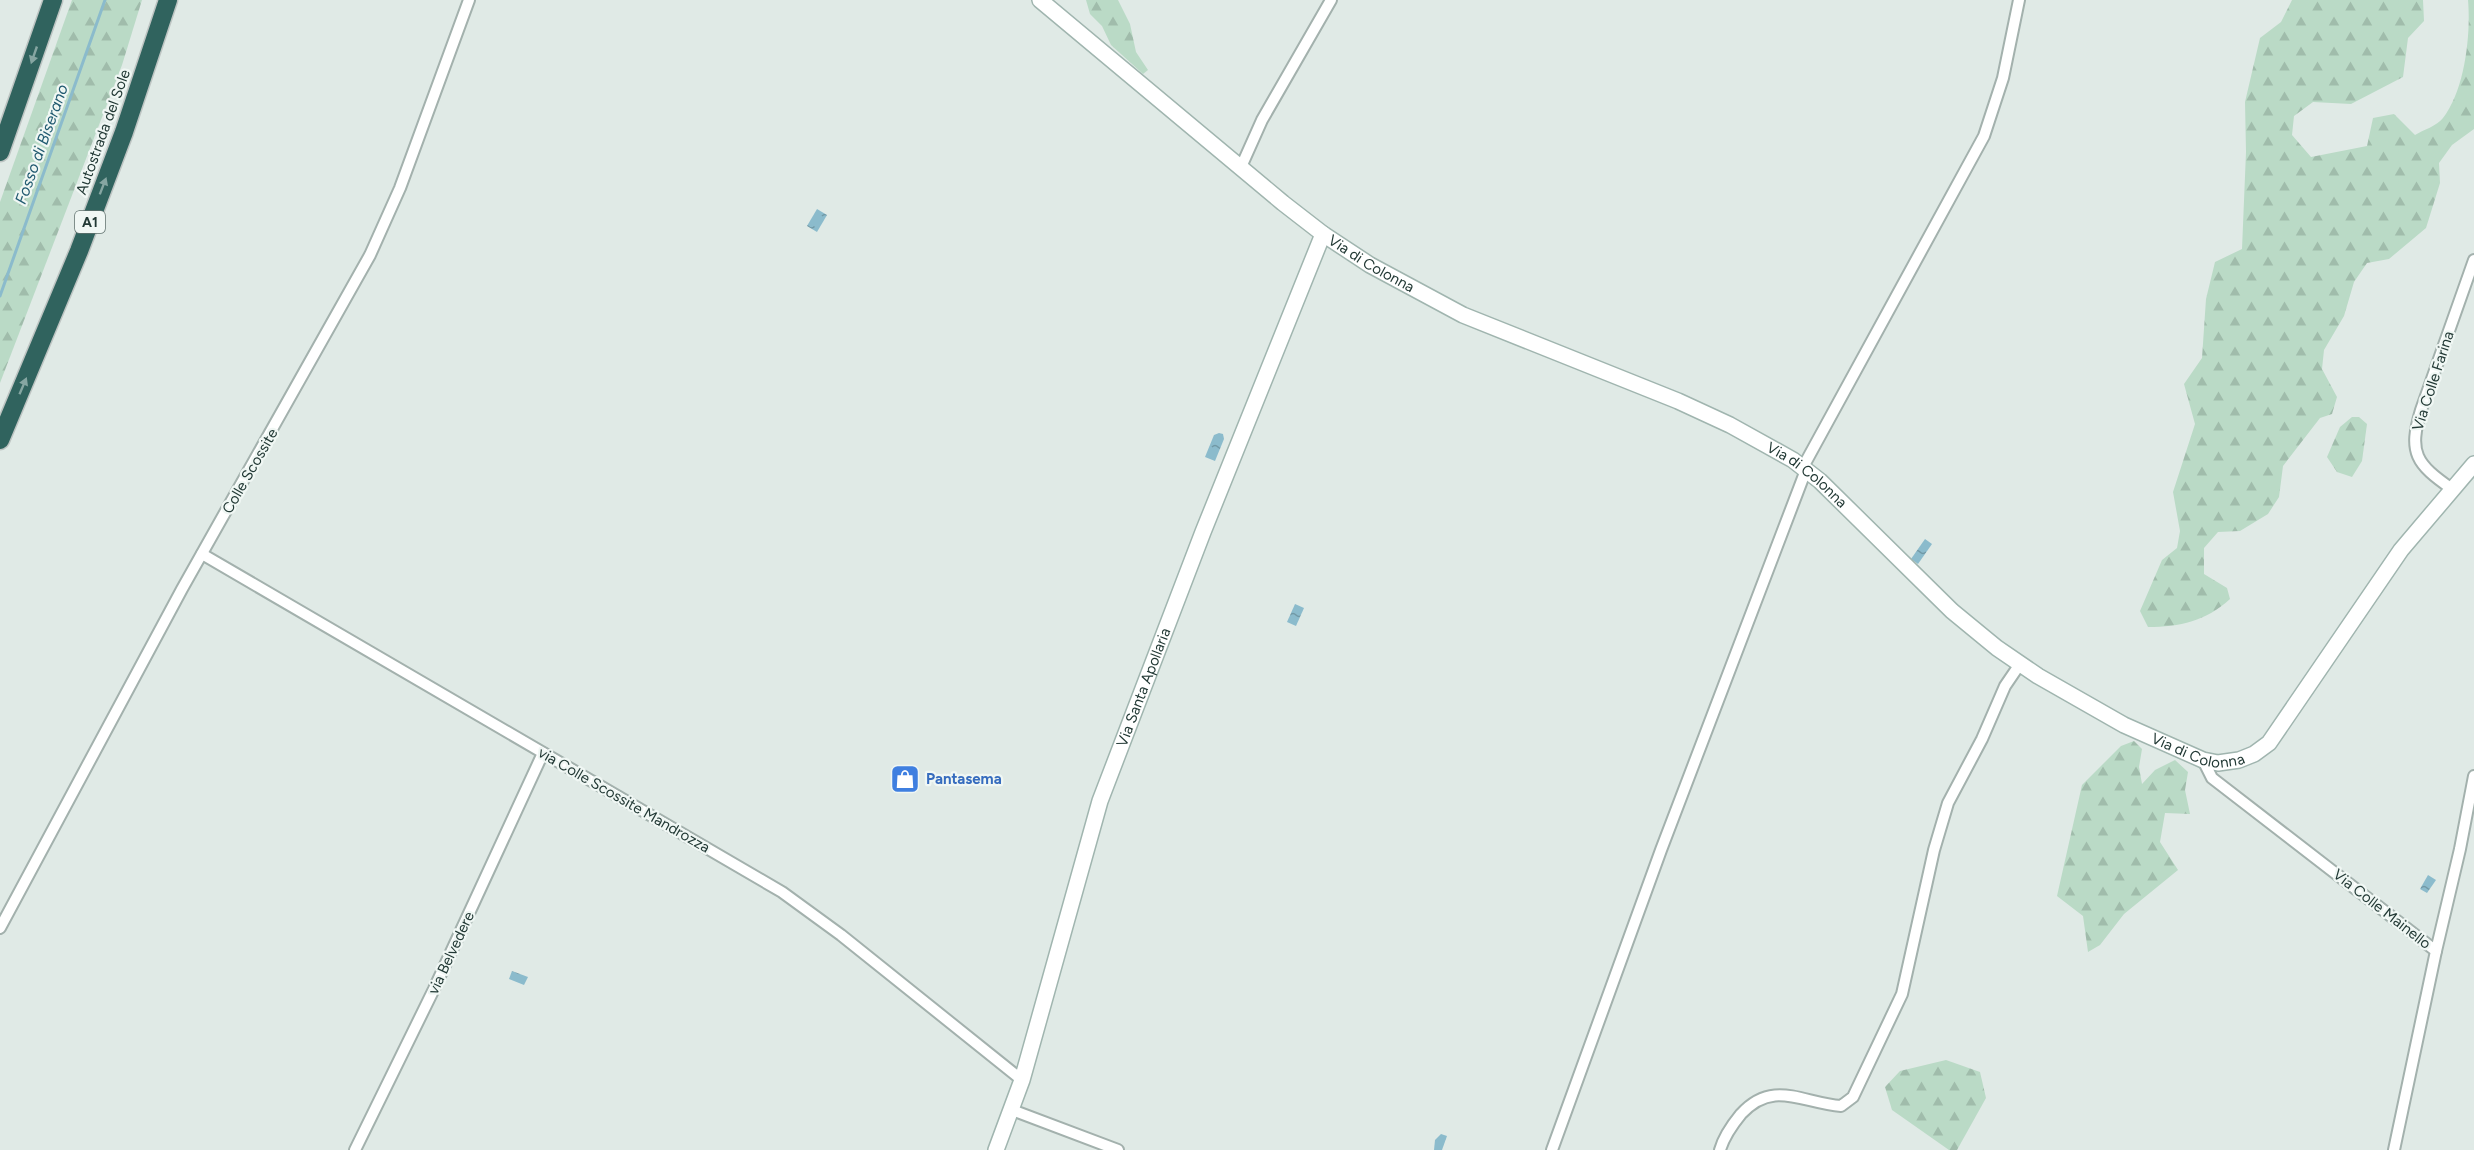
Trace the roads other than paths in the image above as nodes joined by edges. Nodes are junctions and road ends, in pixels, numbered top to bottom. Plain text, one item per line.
1 (54, 0) edge
2 (168, 0) edge
3 (469, 0) edge
4 (1040, 0) edge
5 (1331, 0) edge
6 (2019, 0) edge
7 (0, 152) edge
8 (1241, 167) junction
9 (1323, 234) junction
10 (2474, 260) edge
11 (0, 440) edge
12 (2474, 464) edge
13 (1804, 468) junction
14 (2452, 489) junction
15 (202, 554) junction
16 (2020, 664) junction
17 (543, 753) junction
18 (2203, 760) junction
19 (2474, 776) edge
20 (0, 928) edge
21 (2436, 951) junction
22 (1022, 1080) junction
23 (1012, 1110) junction
24 (355, 1150) edge
25 (996, 1150) edge
26 (1118, 1150) edge
27 (1552, 1150) edge
28 (1720, 1150) edge
29 (2394, 1150) edge

1 -> 7 highway
11 -> 2 highway, Autostrada del Sole / A1
3 - 15 street, Colle Scossite
4 - 8 street, Via di Colonna
5 - 8 street
6 - 13 street
8 - 9 street, Via di Colonna
9 - 13 street, Via di Colonna
9 - 22 street, Via Santa Apollaria
10 - 14 street, Via Colle Farina
12 - 14 street, Via di Colonna
13 - 16 street, Via di Colonna
13 - 27 street
14 - 18 street, Via di Colonna
15 - 17 street, via Colle Scossite Mandrozza
15 - 20 street, Colle Scossite
16 - 18 street, Via di Colonna
16 - 28 street
17 - 22 street, via Colle Scossite Mandrozza
17 - 24 street, via Belvedere
18 - 21 street, Via Colle Mainello
19 - 21 street
21 - 29 street, Via Colle Mainello
22 - 23 street, Via Santa Apollaria
23 - 25 street, Via Santa Apollaria
23 - 26 street

